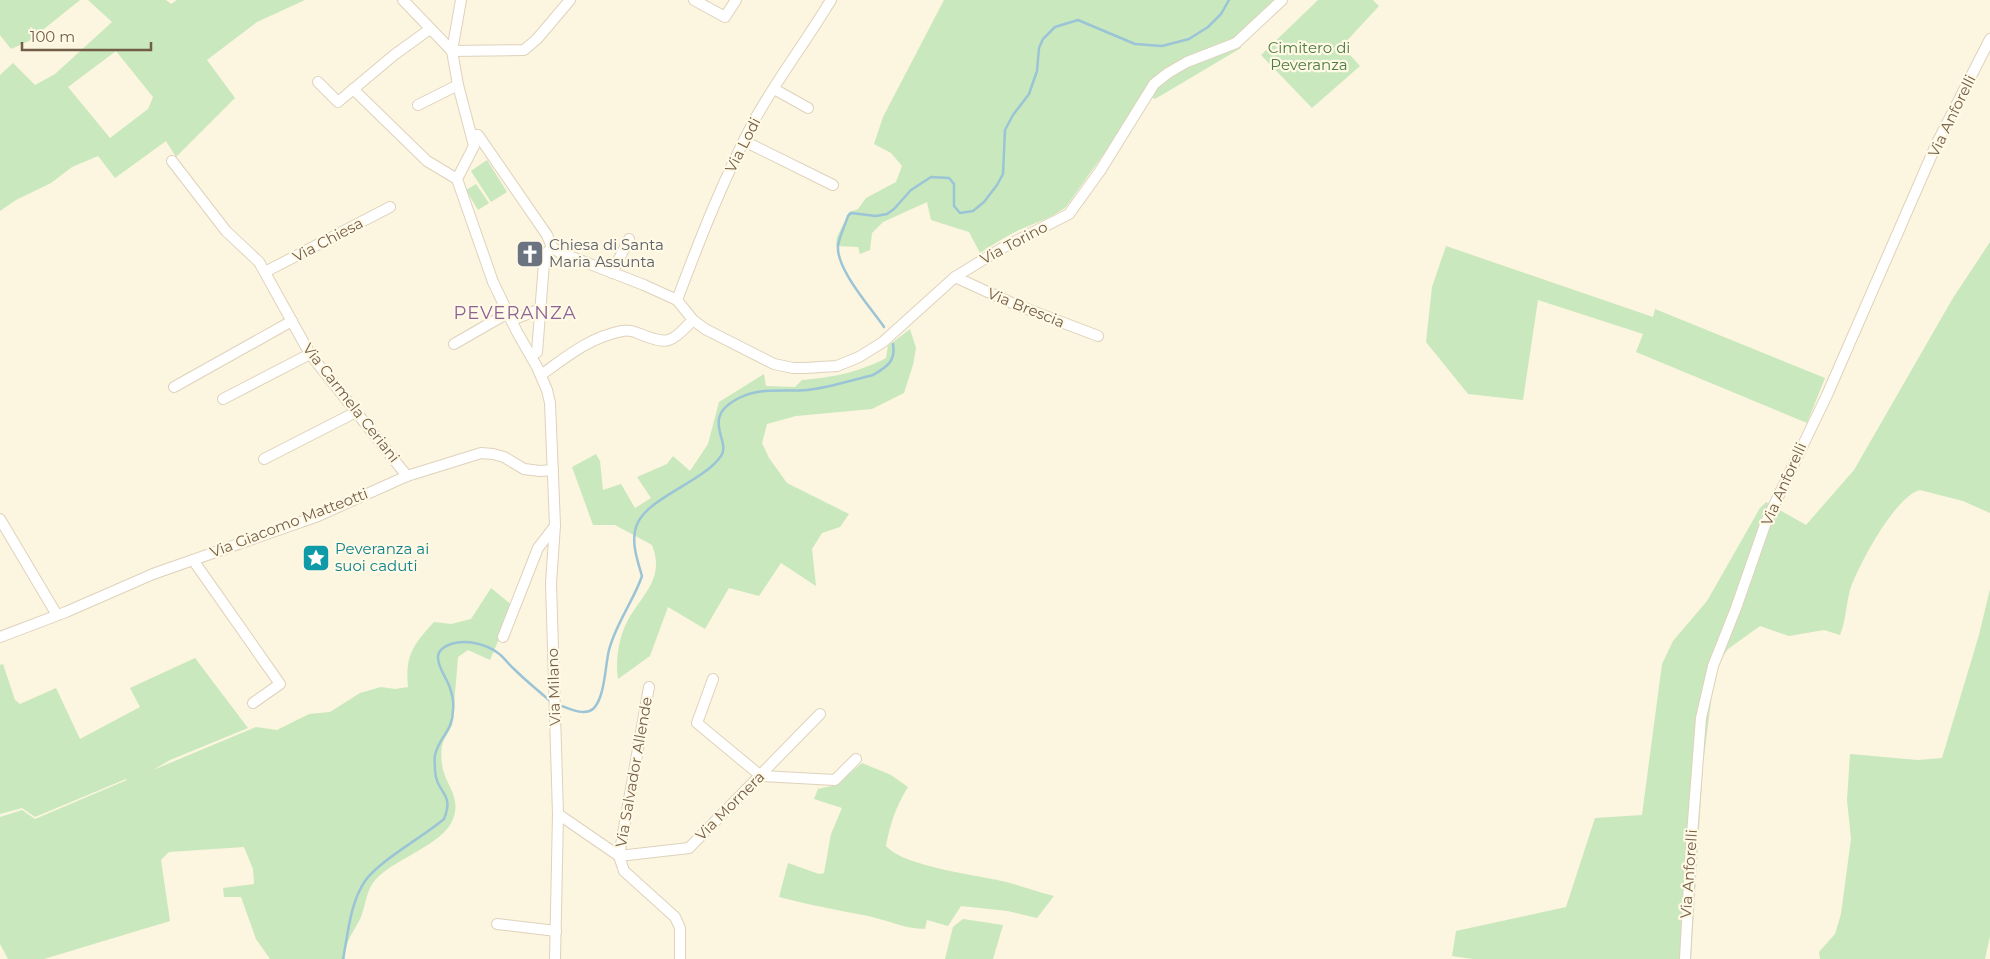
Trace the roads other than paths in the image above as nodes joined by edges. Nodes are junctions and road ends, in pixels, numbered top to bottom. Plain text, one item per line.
1 (403, 0) edge
2 (460, 0) edge
3 (570, 0) edge
4 (694, 0) edge
5 (736, 0) edge
6 (831, 0) edge
7 (1282, 0) edge
8 (430, 29) junction
9 (1990, 39) edge
10 (452, 51) junction
11 (318, 82) dead end
12 (458, 85) junction
13 (353, 89) junction
14 (774, 89) junction
15 (418, 105) dead end
16 (808, 108) dead end
17 (472, 135) junction
18 (744, 141) junction
19 (172, 161) dead end
20 (457, 179) junction
21 (833, 185) dead end
22 (390, 207) dead end
23 (629, 239) dead end
24 (552, 247) junction
25 (265, 272) junction
26 (612, 273) junction
27 (955, 277) junction
28 (677, 300) junction
29 (541, 310) junction
30 (510, 317) junction
31 (693, 320) junction
32 (292, 321) junction
33 (1098, 336) dead end
34 (454, 344) dead end
35 (310, 354) junction
36 (531, 356) junction
37 (541, 375) junction
38 (174, 387) dead end
39 (223, 399) dead end
40 (356, 412) junction
41 (264, 459) dead end
42 (553, 470) junction
43 (407, 476) junction
44 (0, 519) edge
45 (555, 525) junction
46 (193, 560) junction
47 (57, 615) junction
48 (0, 637) edge
49 (502, 637) dead end
50 (713, 679) dead end
51 (649, 687) dead end
52 (253, 703) dead end
53 (820, 714) dead end
54 (856, 759) dead end
55 (761, 776) junction
56 (558, 814) junction
57 (620, 856) junction
58 (497, 924) dead end
59 (556, 932) junction
60 (555, 959) edge
61 (680, 959) edge
62 (1685, 959) edge

1 - 8 street
2 - 10 street
3 - 10 street
4 - 5 street
6 - 14 street, Via Lodi
7 - 27 street, Via Torino
8 - 10 street
8 - 13 street
9 - 62 street, Via Anforelli
10 - 12 street
11 - 13 street
12 - 15 street
12 - 17 street
13 - 20 street
14 - 16 street
14 - 18 street, Via Lodi
17 - 20 street
17 - 24 street
18 - 21 street
18 - 28 street, Via Lodi
19 - 25 street, Via Carmela Ceriani
20 - 30 street, Via Milano
22 - 25 street, Via Chiesa
23 - 26 street
24 - 26 street
24 - 29 street
25 - 32 street, Via Carmela Ceriani
26 - 28 street
27 - 31 street, Via Torino
27 - 33 street, Via Brescia
28 - 31 street, Via Torino
29 - 30 street
29 - 36 street
30 - 34 street
30 - 36 street, Via Milano
31 - 37 street
32 - 35 street, Via Carmela Ceriani
32 - 38 street
35 - 39 street
35 - 40 street, Via Carmela Ceriani
36 - 37 street, Via Milano
37 - 42 street, Via Milano
40 - 41 street
40 - 43 street, Via Carmela Ceriani
42 - 43 street, Via Giacomo Matteotti
42 - 45 street, Via Milano
43 - 46 street, Via Giacomo Matteotti
44 - 47 street
45 - 49 street
45 - 56 street, Via Milano
46 - 47 street, Via Giacomo Matteotti
46 - 52 street
47 - 48 street, Via Giacomo Matteotti
50 - 55 street
51 - 57 street, Via Salvador Allende
53 - 55 street, Via Mornera
54 - 55 street
55 - 57 street, Via Mornera
56 - 57 street
56 - 59 street, Via Milano
57 - 61 street
58 - 59 street
59 - 60 street, Via Milano

